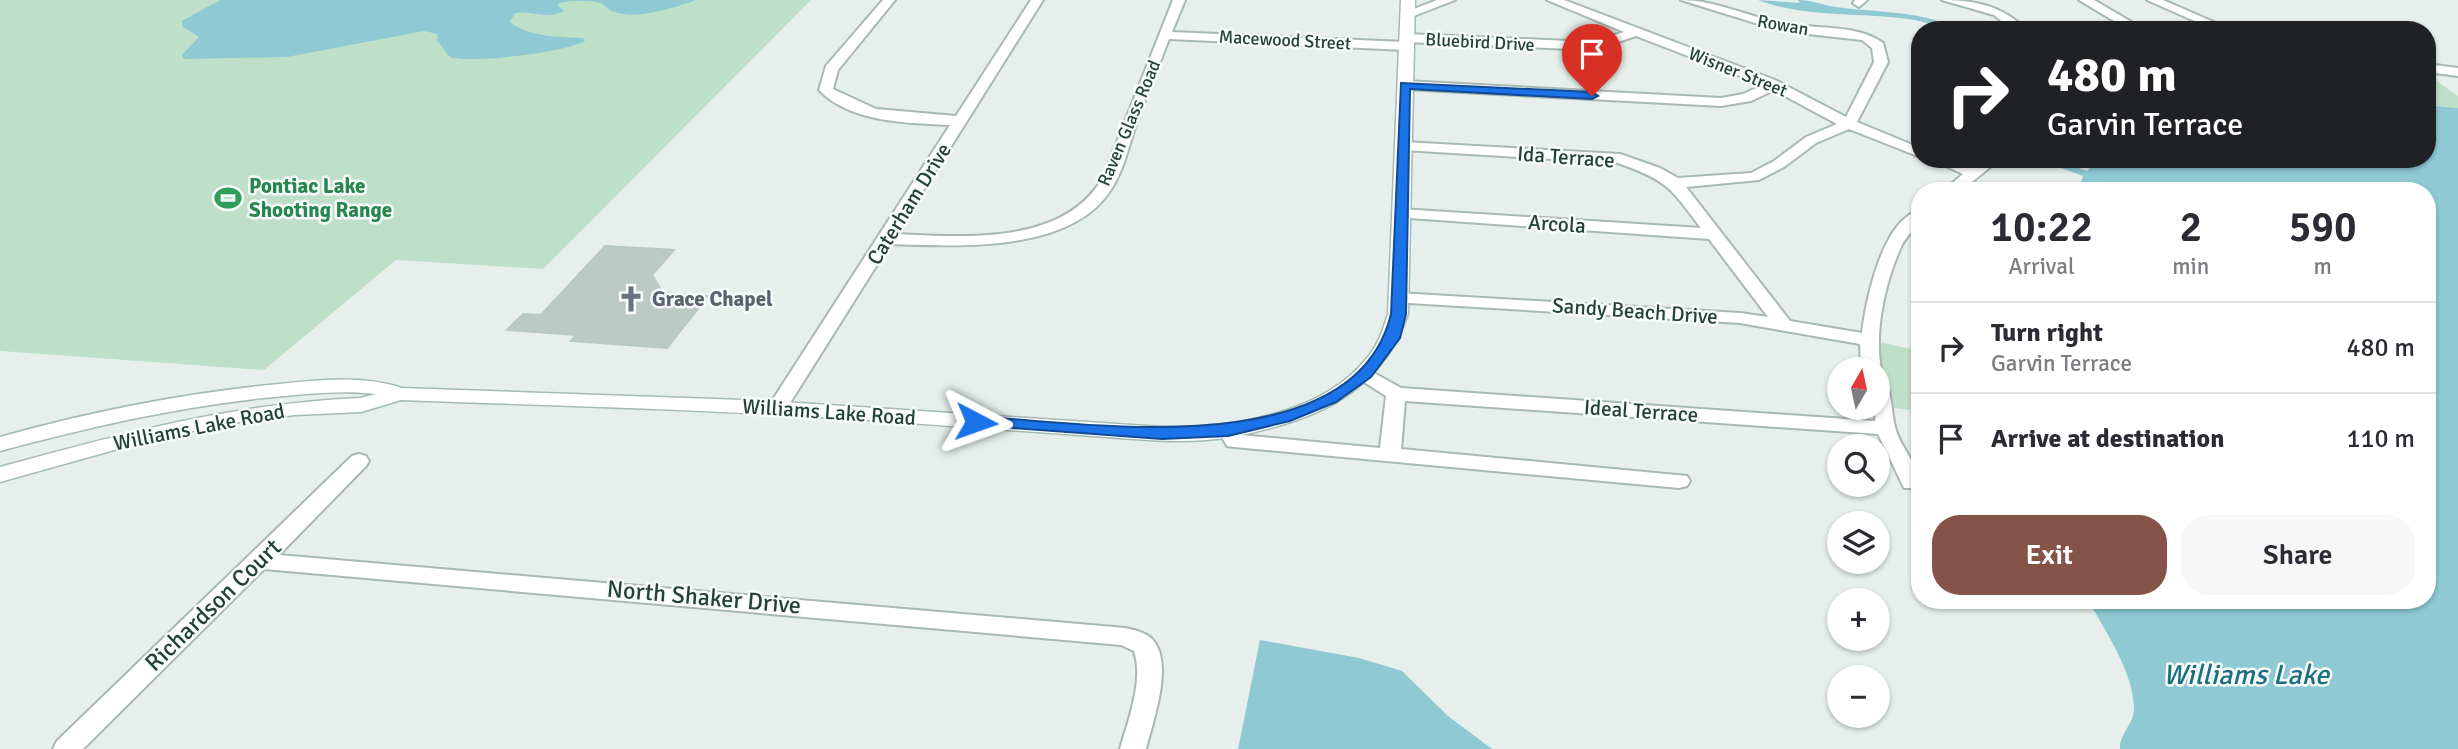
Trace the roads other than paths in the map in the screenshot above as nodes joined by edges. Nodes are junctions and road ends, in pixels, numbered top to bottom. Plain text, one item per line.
1 (889, 0) edge
2 (1037, 0) edge
3 (1179, 0) edge
4 (1449, 0) edge
5 (1553, 0) edge
6 (1687, 0) edge
7 (1948, 0) edge
8 (2085, 0) edge
9 (2153, 0) edge
10 (1407, 7) edge
11 (2009, 21) edge
12 (2123, 21) edge
13 (2204, 21) edge
14 (1636, 32) junction
15 (1164, 35) junction
16 (1406, 42) junction
17 (1878, 46) joint
18 (2436, 69) edge
19 (2458, 72) edge
20 (1405, 85) junction
21 (1774, 85) junction
22 (961, 121) junction
23 (1849, 124) junction
24 (1403, 146) junction
25 (1911, 149) edge
26 (1961, 168) edge
27 (1981, 168) edge
28 (1974, 173) junction
29 (1962, 182) edge
30 (1675, 183) junction
31 (1401, 214) junction
32 (1911, 222) edge
33 (1713, 234) junction
34 (888, 239) junction
35 (1398, 298) junction
36 (1782, 323) junction
37 (1871, 340) junction
38 (1871, 357) edge
39 (1365, 374) junction
40 (268, 391) junction
41 (400, 394) junction
42 (1396, 394) junction
43 (778, 407) junction
44 (251, 414) junction
45 (1885, 420) edge
46 (86, 421) junction
47 (1885, 428) junction
48 (1228, 430) junction
49 (0, 444) edge
50 (1390, 454) junction
51 (359, 461) dead end
52 (0, 467) edge
53 (0, 475) edge
54 (1679, 481) dead end
55 (1911, 481) edge
56 (261, 561) junction
57 (66, 749) edge
58 (1133, 749) edge

1 - 22 street
2 - 22 street, Caterham Drive
3 - 15 street, Raven Glass Road
4 - 10 street
5 - 14 street, Wisner Street
6 - 17 street, Rowan
7 - 11 street
8 - 12 street
9 - 13 street
10 - 16 main road, Williams Lake Road
14 - 16 street, Bluebird Drive
14 - 21 street, Wisner Street
15 - 16 street, Macewood Street
15 - 34 street, Raven Glass Road
16 - 20 main road, Williams Lake Road
17 - 23 street
18 - 19 street
20 - 21 street
20 - 24 main road, Williams Lake Road
21 - 23 street, Wisner Street
22 - 34 street, Caterham Drive
23 - 25 street, Wisner Street
23 - 30 street
24 - 30 street, Ida Terrace
24 - 31 main road, Williams Lake Road
26 - 28 street
27 - 28 street
28 - 29 street
30 - 33 street, Ida Terrace
31 - 33 street, Arcola
31 - 35 main road, Williams Lake Road
32 - 37 street
33 - 36 street, Ida Terrace
34 - 43 street, Caterham Drive
35 - 36 street, Sandy Beach Drive
35 - 39 main road, Williams Lake Road
36 - 37 street, Sandy Beach Drive
37 - 38 street
39 - 42 street
39 - 48 main road, Williams Lake Road
40 - 41 main road, Williams Lake Road
40 - 44 main road
40 - 46 main road, Williams Lake Road
41 - 43 main road, Williams Lake Road
41 - 44 main road, Williams Lake Road
42 - 47 street, Ideal Terrace
42 - 50 street
43 - 48 main road, Williams Lake Road
44 - 53 main road, Williams Lake Road
45 - 47 street
46 - 49 main road, Williams Lake Road
46 - 52 main road
47 - 55 street
48 - 50 street
50 - 54 street
51 - 56 street, Richardson Court
56 - 57 street, Richardson Court
56 - 58 street, North Shaker Drive

